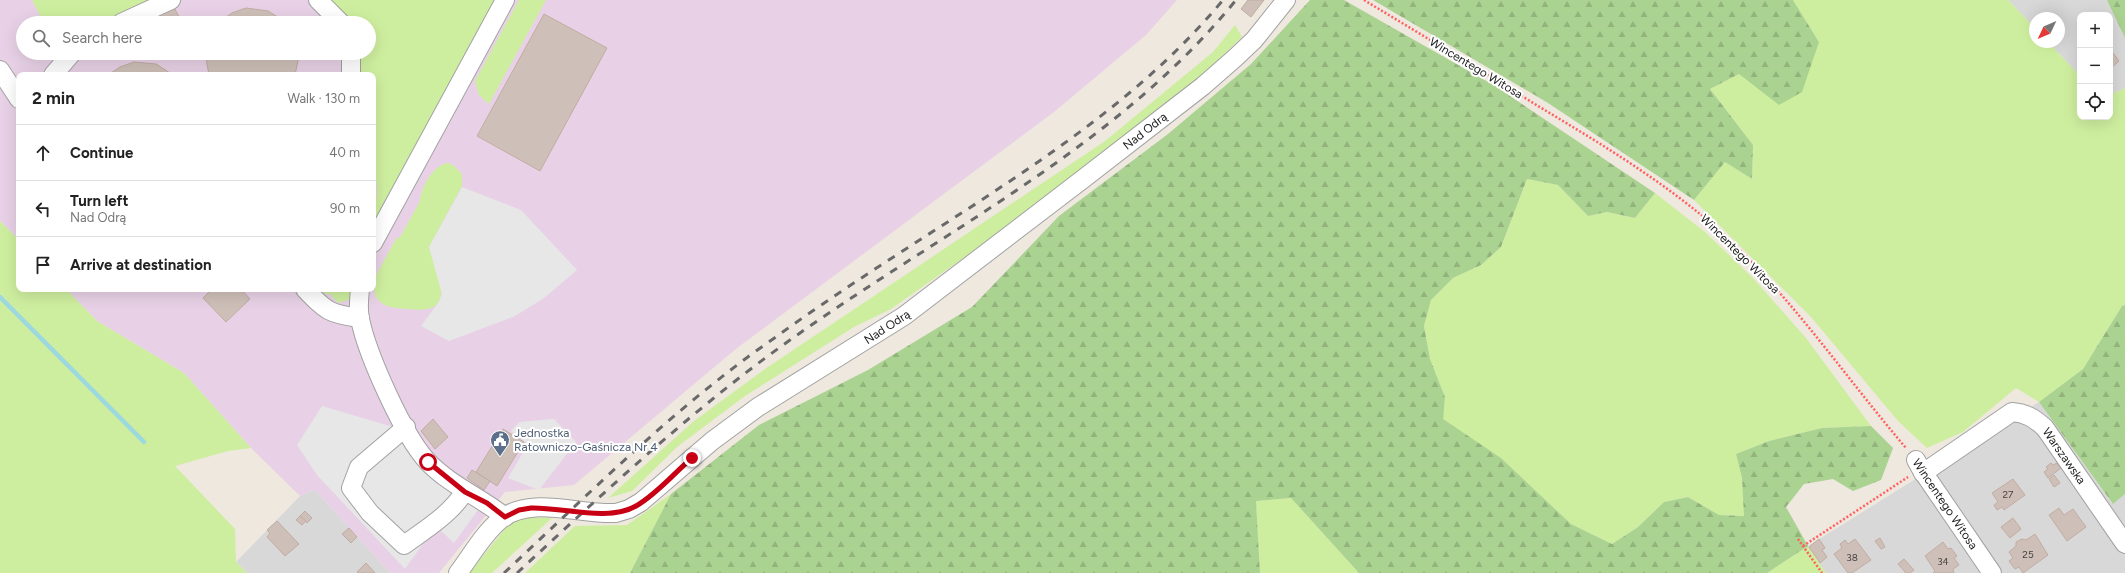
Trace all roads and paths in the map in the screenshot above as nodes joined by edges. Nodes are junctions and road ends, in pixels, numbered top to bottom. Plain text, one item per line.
1 (171, 0) edge
2 (318, 0) edge
3 (505, 0) edge
4 (1286, 0) edge
5 (1364, 0) edge
6 (136, 16) edge
7 (334, 16) edge
8 (66, 60) edge
9 (351, 60) edge
10 (0, 70) edge
11 (56, 72) edge
12 (351, 72) edge
13 (16, 94) edge
14 (376, 237) edge
15 (308, 292) edge
16 (360, 292) edge
17 (360, 318) junction
18 (406, 427) junction
19 (1920, 467) junction
20 (465, 492) junction
21 (505, 517) junction
22 (1798, 539) dead end
23 (2125, 544) edge
24 (1803, 546) junction
25 (458, 573) edge
26 (1822, 573) edge
27 (1992, 573) edge

1 - 6 street
2 - 7 street
3 - 14 street
4 - 21 street, Nad Odrą
5 - 19 path, Wincentego Witosa
8 - 11 street
9 - 12 street
10 - 13 street
15 - 17 street
16 - 17 street
17 - 18 street
18 - 20 street
18 - 20 street
19 - 23 street, Warszawska
19 - 24 path
19 - 27 street, Wincentego Witosa
20 - 21 street
21 - 25 street, Nad Odrą
22 - 24 path
24 - 26 path

